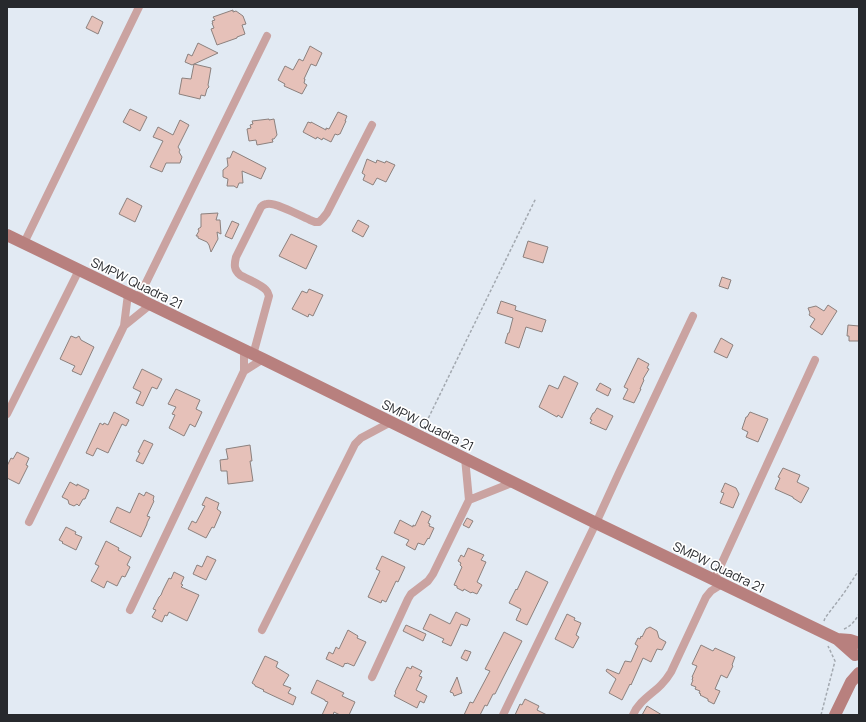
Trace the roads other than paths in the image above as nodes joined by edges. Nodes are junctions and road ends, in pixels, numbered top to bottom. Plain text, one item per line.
1 (139, 7) edge
2 (267, 36) dead end
3 (372, 125) dead end
4 (7, 235) edge
5 (24, 243) junction
6 (79, 270) junction
7 (133, 296) junction
8 (150, 305) junction
9 (693, 316) dead end
10 (124, 326) junction
11 (253, 355) junction
12 (815, 360) dead end
13 (244, 371) junction
14 (7, 414) edge
15 (390, 422) junction
16 (465, 458) junction
17 (514, 482) junction
18 (469, 500) junction
19 (30, 522) dead end
20 (596, 523) junction
21 (718, 582) junction
22 (130, 610) dead end
23 (262, 630) dead end
24 (858, 652) edge
25 (372, 677) dead end
26 (855, 677) edge
27 (503, 715) edge
28 (633, 715) edge
29 (835, 715) edge

1 - 5 street
2 - 7 street
3 - 11 street
4 - 5 street, SMPW Quadra 21
5 - 6 street, SMPW Quadra 21
6 - 7 street, SMPW Quadra 21
6 - 14 street
7 - 8 street, SMPW Quadra 21
7 - 10 street
8 - 10 street
8 - 11 street, SMPW Quadra 21
9 - 20 street
10 - 19 street
11 - 13 street
11 - 13 street
11 - 15 street, SMPW Quadra 21
12 - 21 street
13 - 22 street
15 - 16 street, SMPW Quadra 21
15 - 23 street
16 - 17 street, SMPW Quadra 21
16 - 18 street
17 - 18 street
17 - 20 street, SMPW Quadra 21
18 - 25 street
20 - 21 street, SMPW Quadra 21
20 - 27 street
21 - 24 street, SMPW Quadra 21
21 - 28 street
24 - 26 street
26 - 29 street

